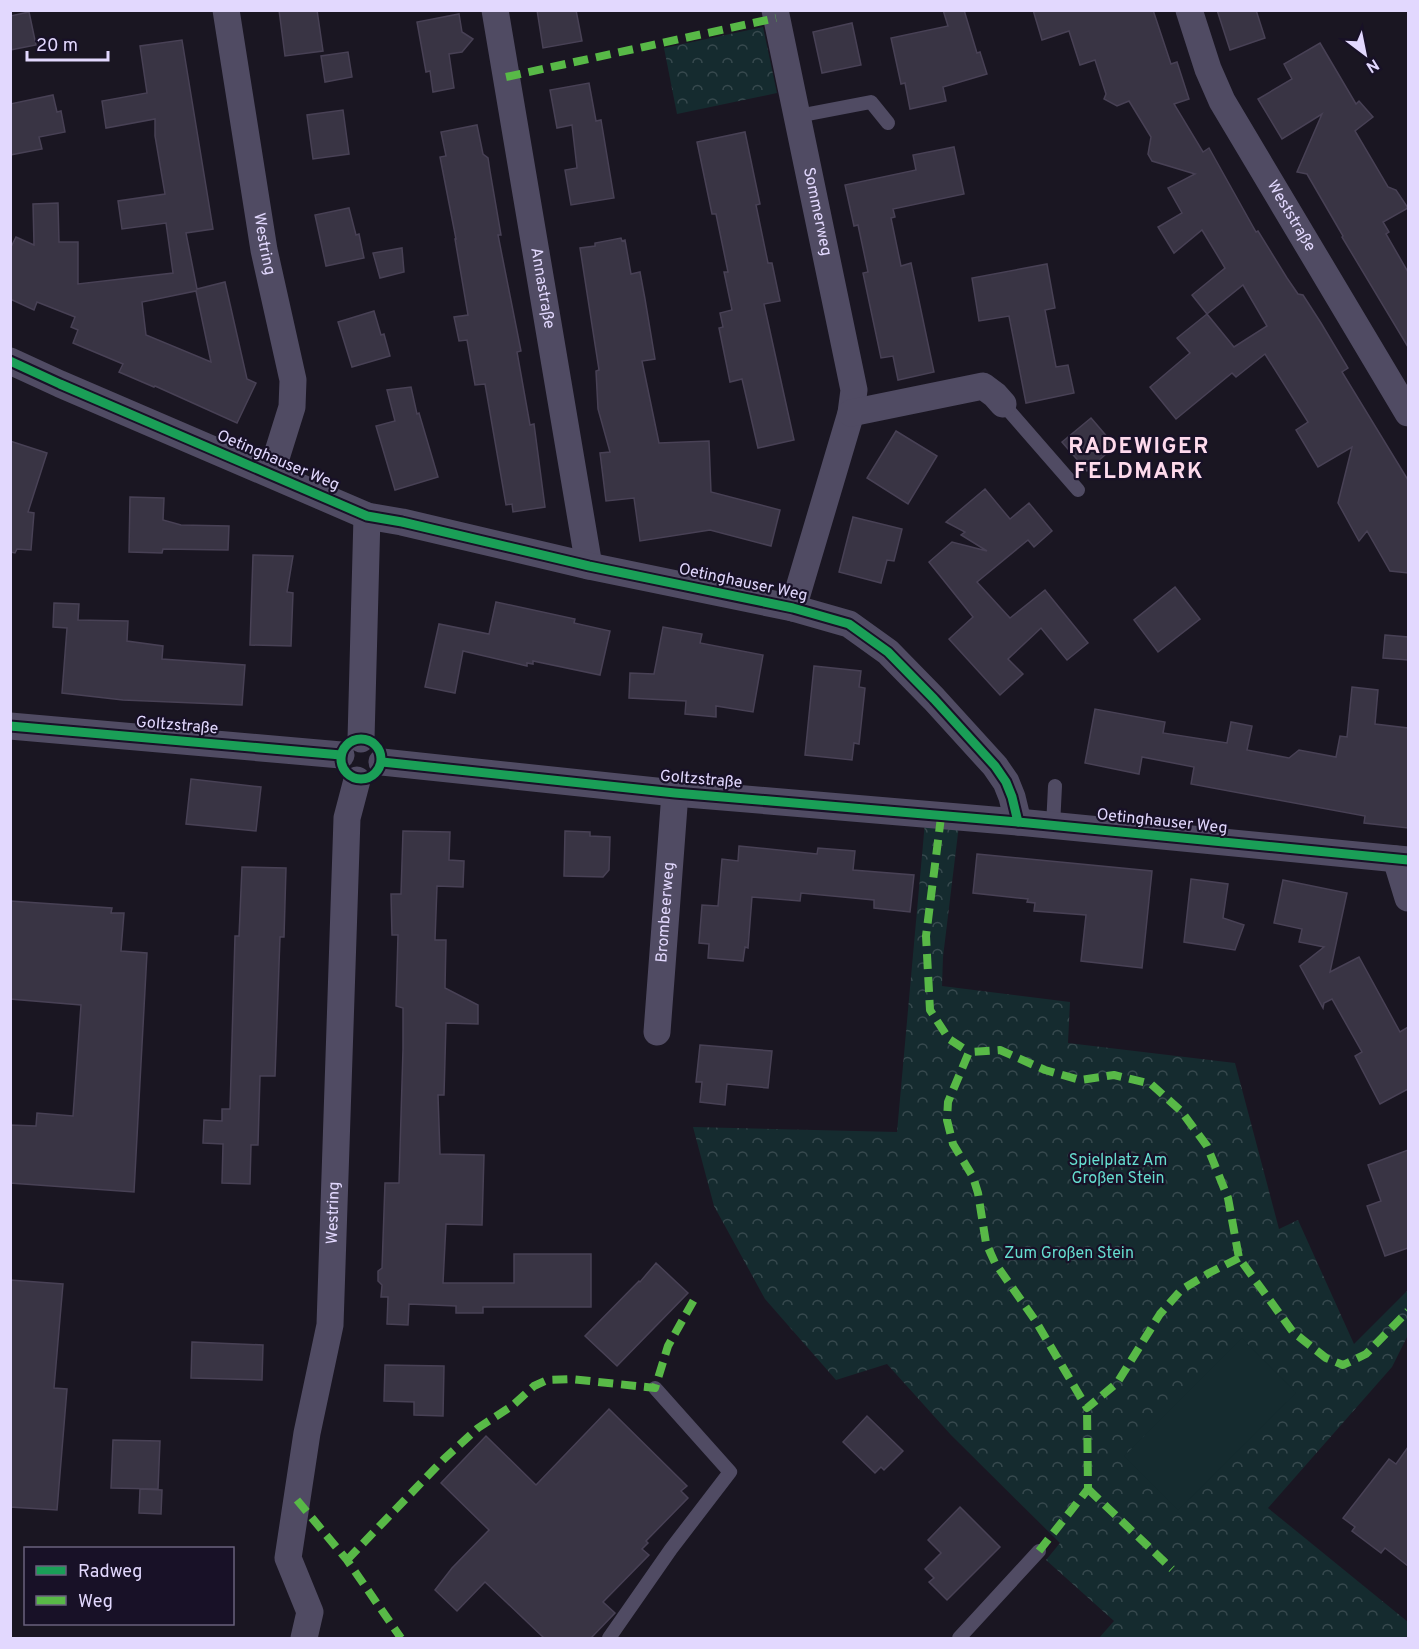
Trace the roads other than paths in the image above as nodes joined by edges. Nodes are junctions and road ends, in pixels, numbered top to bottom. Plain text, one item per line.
1 (226, 10) edge
2 (495, 10) edge
3 (775, 10) edge
4 (1189, 10) edge
5 (798, 116) junction
6 (888, 123) dead end
7 (10, 361) edge
8 (1003, 404) joint
9 (851, 413) junction
10 (1408, 413) edge
11 (271, 474) junction
12 (1078, 490) dead end
13 (367, 516) junction
14 (589, 566) junction
15 (793, 608) junction
16 (10, 726) edge
17 (351, 747) junction
18 (382, 762) junction
19 (357, 780) junction
20 (1055, 786) dead end
21 (675, 793) junction
22 (1018, 822) junction
23 (1053, 826) junction
24 (1402, 860) edge
25 (1408, 898) edge
26 (657, 1032) dead end
27 (655, 1388) dead end
28 (1039, 1551) dead end
29 (304, 1638) edge
30 (609, 1638) edge
31 (959, 1638) edge

1 - 11 street, Westring
2 - 14 street, Annastraße
3 - 5 street, Sommerweg
4 - 10 street, Weststraße
5 - 6 lane
5 - 9 street, Sommerweg
7 - 11 street, Oetinghauser Weg
8 - 9 street
8 - 12 lane
9 - 15 street, Sommerweg
11 - 13 street, Oetinghauser Weg
13 - 14 street, Oetinghauser Weg
13 - 17 street
14 - 15 street, Oetinghauser Weg
15 - 22 street, Oetinghauser Weg
16 - 17 street, Goltzstraße
17 - 18 street
17 - 19 street
18 - 19 street
18 - 21 street, Goltzstraße
19 - 29 street, Westring
20 - 23 lane
21 - 22 street, Goltzstraße
21 - 26 street, Brombeerweg
22 - 23 street, Oetinghauser Weg
23 - 24 street, Oetinghauser Weg
24 - 25 street
27 - 30 lane
28 - 31 lane

